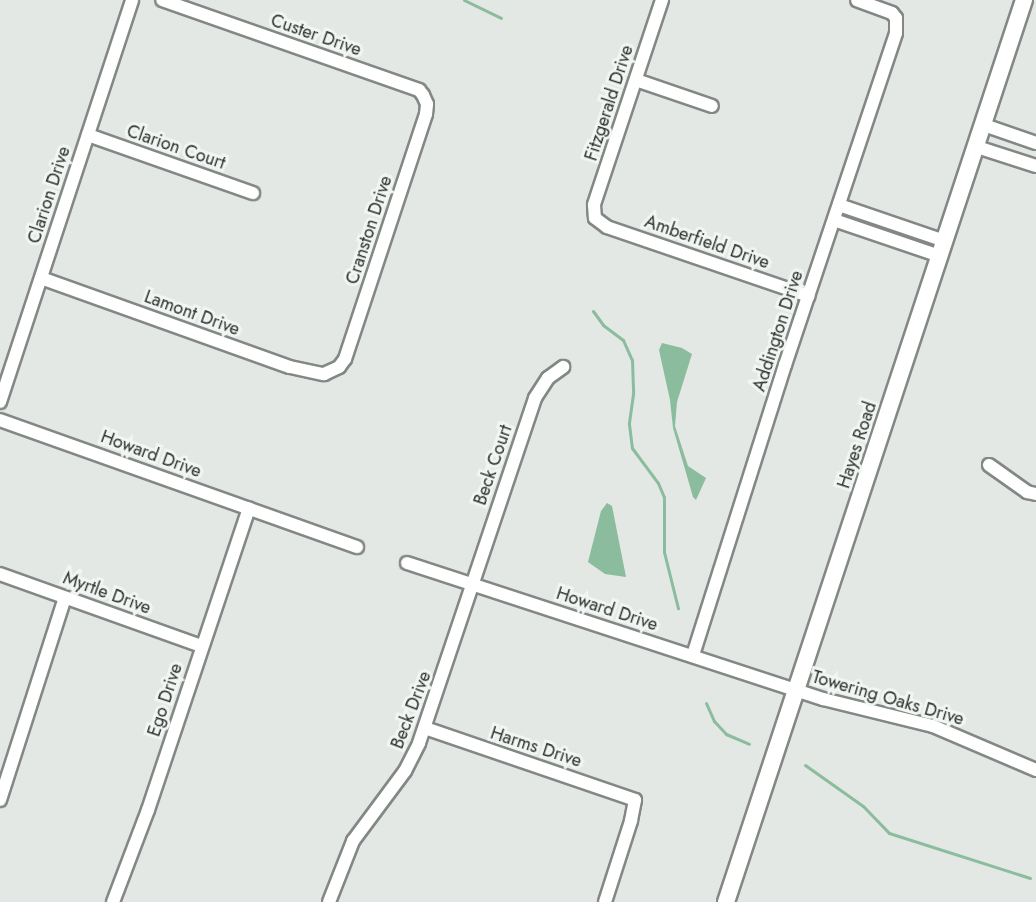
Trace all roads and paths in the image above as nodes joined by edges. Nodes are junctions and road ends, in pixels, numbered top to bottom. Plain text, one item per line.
1 (132, 0) edge
2 (162, 0) edge
3 (662, 0) edge
4 (857, 0) edge
5 (1024, 0) edge
6 (636, 80) junction
7 (423, 95) joint
8 (712, 106) dead end
9 (984, 125) junction
10 (88, 135) junction
11 (1036, 143) edge
12 (977, 147) junction
13 (1036, 166) edge
14 (253, 193) dead end
15 (839, 205) junction
16 (595, 218) joint
17 (834, 220) junction
18 (942, 249) junction
19 (41, 278) junction
20 (809, 296) junction
21 (563, 367) dead end
22 (333, 371) joint
23 (0, 402) edge
24 (0, 420) edge
25 (989, 465) dead end
26 (1036, 494) edge
27 (249, 508) junction
28 (357, 547) dead end
29 (407, 563) dead end
30 (0, 574) edge
31 (472, 584) junction
32 (65, 598) junction
33 (201, 646) junction
34 (693, 655) junction
35 (796, 690) junction
36 (424, 728) junction
37 (1036, 771) edge
38 (0, 800) edge
39 (113, 902) edge
40 (329, 902) edge
41 (605, 902) edge
42 (726, 902) edge

1 - 10 street, Clarion Drive
2 - 7 street, Custer Drive
3 - 6 street, Fitzgerald Drive
4 - 15 street, Addington Drive
5 - 9 street, Hayes Road
6 - 8 street
6 - 16 street, Fitzgerald Drive
7 - 22 street, Cranston Drive
9 - 11 street
9 - 12 street, Hayes Road
10 - 14 street, Clarion Court
10 - 19 street, Clarion Drive
12 - 13 street
12 - 18 street, Hayes Road
15 - 17 street, Addington Drive
15 - 18 street
16 - 20 street, Amberfield Drive
17 - 18 street
17 - 20 street, Addington Drive
18 - 35 street, Hayes Road
19 - 22 street, Lamont Drive
19 - 23 street, Clarion Drive
20 - 34 street, Addington Drive
21 - 31 street, Beck Court
24 - 27 street, Howard Drive
25 - 26 street
27 - 28 street, Howard Drive
27 - 33 street, Ego Drive
29 - 31 street, Howard Drive
30 - 32 street, Myrtle Drive
31 - 34 street, Howard Drive
31 - 36 street, Beck Drive
32 - 33 street, Myrtle Drive
32 - 38 street
33 - 39 street, Ego Drive
34 - 35 street, Howard Drive
35 - 37 street, Towering Oaks Drive
35 - 42 street, Hayes Road
36 - 40 street, Beck Drive
36 - 41 street, Harms Drive

